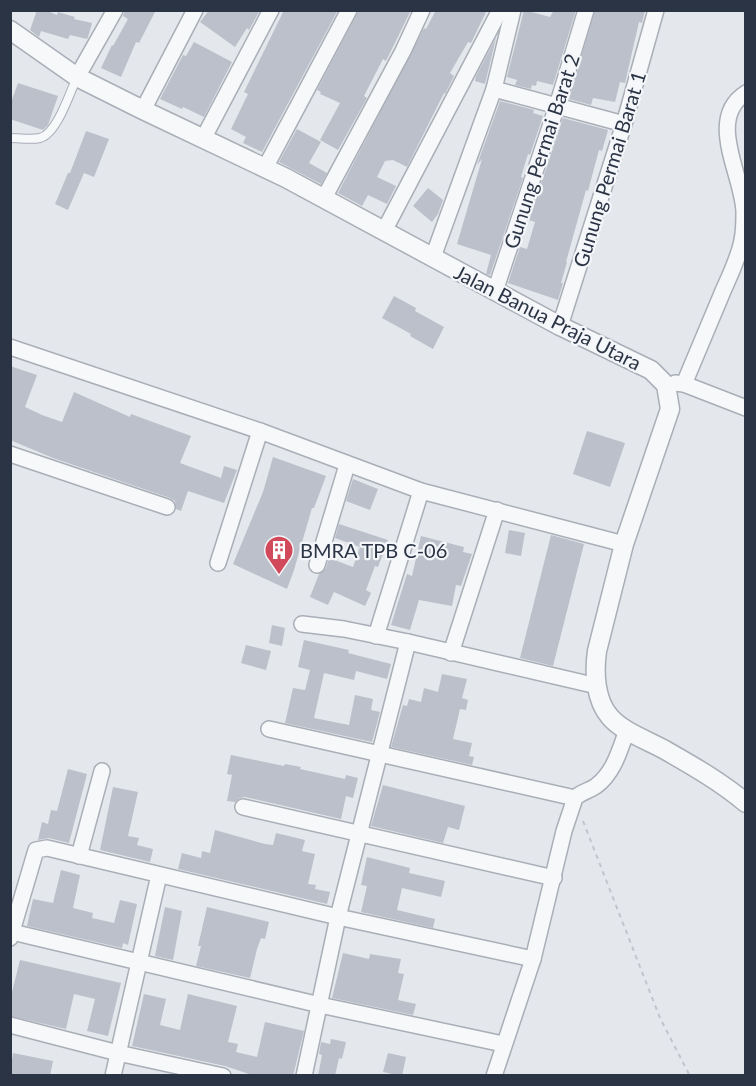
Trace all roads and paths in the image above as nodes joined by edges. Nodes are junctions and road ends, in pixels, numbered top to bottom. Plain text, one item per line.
1 (115, 10) edge
2 (195, 10) edge
3 (271, 10) edge
4 (349, 10) edge
5 (422, 10) edge
6 (500, 10) edge
7 (513, 10) edge
8 (586, 10) edge
9 (656, 10) edge
10 (10, 30) edge
11 (77, 76) junction
12 (494, 89) junction
13 (746, 93) edge
14 (558, 106) junction
15 (143, 110) junction
16 (624, 124) junction
17 (10, 138) edge
18 (203, 139) junction
19 (266, 168) junction
20 (324, 198) junction
21 (384, 231) junction
22 (744, 239) edge
23 (433, 257) junction
24 (495, 291) junction
25 (560, 326) junction
26 (10, 348) edge
27 (675, 385) junction
28 (746, 408) edge
29 (260, 431) junction
30 (10, 454) edge
31 (347, 465) junction
32 (421, 491) junction
33 (167, 507) dead end
34 (497, 510) junction
35 (624, 544) junction
36 (218, 563) dead end
37 (317, 565) dead end
38 (302, 624) dead end
39 (376, 636) junction
40 (408, 642) junction
41 (451, 653) junction
42 (597, 686) junction
43 (269, 729) dead end
44 (627, 730) junction
45 (378, 755) junction
46 (102, 771) dead end
47 (575, 798) junction
48 (746, 803) edge
49 (243, 807) dead end
50 (359, 833) junction
51 (79, 856) junction
52 (159, 875) junction
53 (554, 878) junction
54 (338, 917) junction
55 (11, 935) edge
56 (533, 959) junction
57 (139, 963) junction
58 (320, 1005) junction
59 (10, 1025) edge
60 (503, 1044) junction
61 (118, 1053) junction
62 (113, 1076) edge
63 (223, 1076) edge
64 (304, 1076) edge
65 (494, 1076) edge
66 (690, 1076) edge

1 - 11 street
2 - 15 street
3 - 18 street
4 - 19 street
5 - 20 street
6 - 21 street
7 - 12 street
8 - 14 street, Gunung Permai Barat 2
9 - 16 street, Gunung Permai Barat 1
10 - 11 street, Jalan Banua Praja Utara
11 - 15 street, Jalan Banua Praja Utara
11 - 17 lane
12 - 14 street
12 - 23 street
13 - 22 street
14 - 16 street
14 - 24 street, Gunung Permai Barat 2
15 - 18 street, Jalan Banua Praja Utara
16 - 25 street, Gunung Permai Barat 1
18 - 19 street, Jalan Banua Praja Utara
19 - 20 street, Jalan Banua Praja Utara
20 - 21 street, Jalan Banua Praja Utara
21 - 23 street, Jalan Banua Praja Utara
22 - 27 street
23 - 24 street, Jalan Banua Praja Utara
24 - 25 street, Jalan Banua Praja Utara
25 - 27 street, Jalan Banua Praja Utara
26 - 29 street
27 - 28 street
27 - 35 street
29 - 31 street
29 - 36 street
30 - 33 street
31 - 32 street
31 - 37 street
32 - 34 street
32 - 39 street
34 - 35 street
34 - 41 street
35 - 42 street
38 - 39 street
39 - 40 street
40 - 41 street
40 - 45 street
41 - 42 street
42 - 44 street
43 - 45 street
44 - 47 street
44 - 48 street
45 - 47 street
45 - 50 street
46 - 51 street
47 - 53 street
47 - 66 path
49 - 50 street
50 - 53 street
50 - 54 street
51 - 52 street
51 - 55 street
52 - 54 street
52 - 57 street
53 - 56 street
54 - 56 street
54 - 58 street
55 - 57 street
56 - 60 street
57 - 58 street
57 - 61 street
58 - 60 street
58 - 64 street
59 - 61 street
60 - 65 street
61 - 62 street
61 - 63 street

